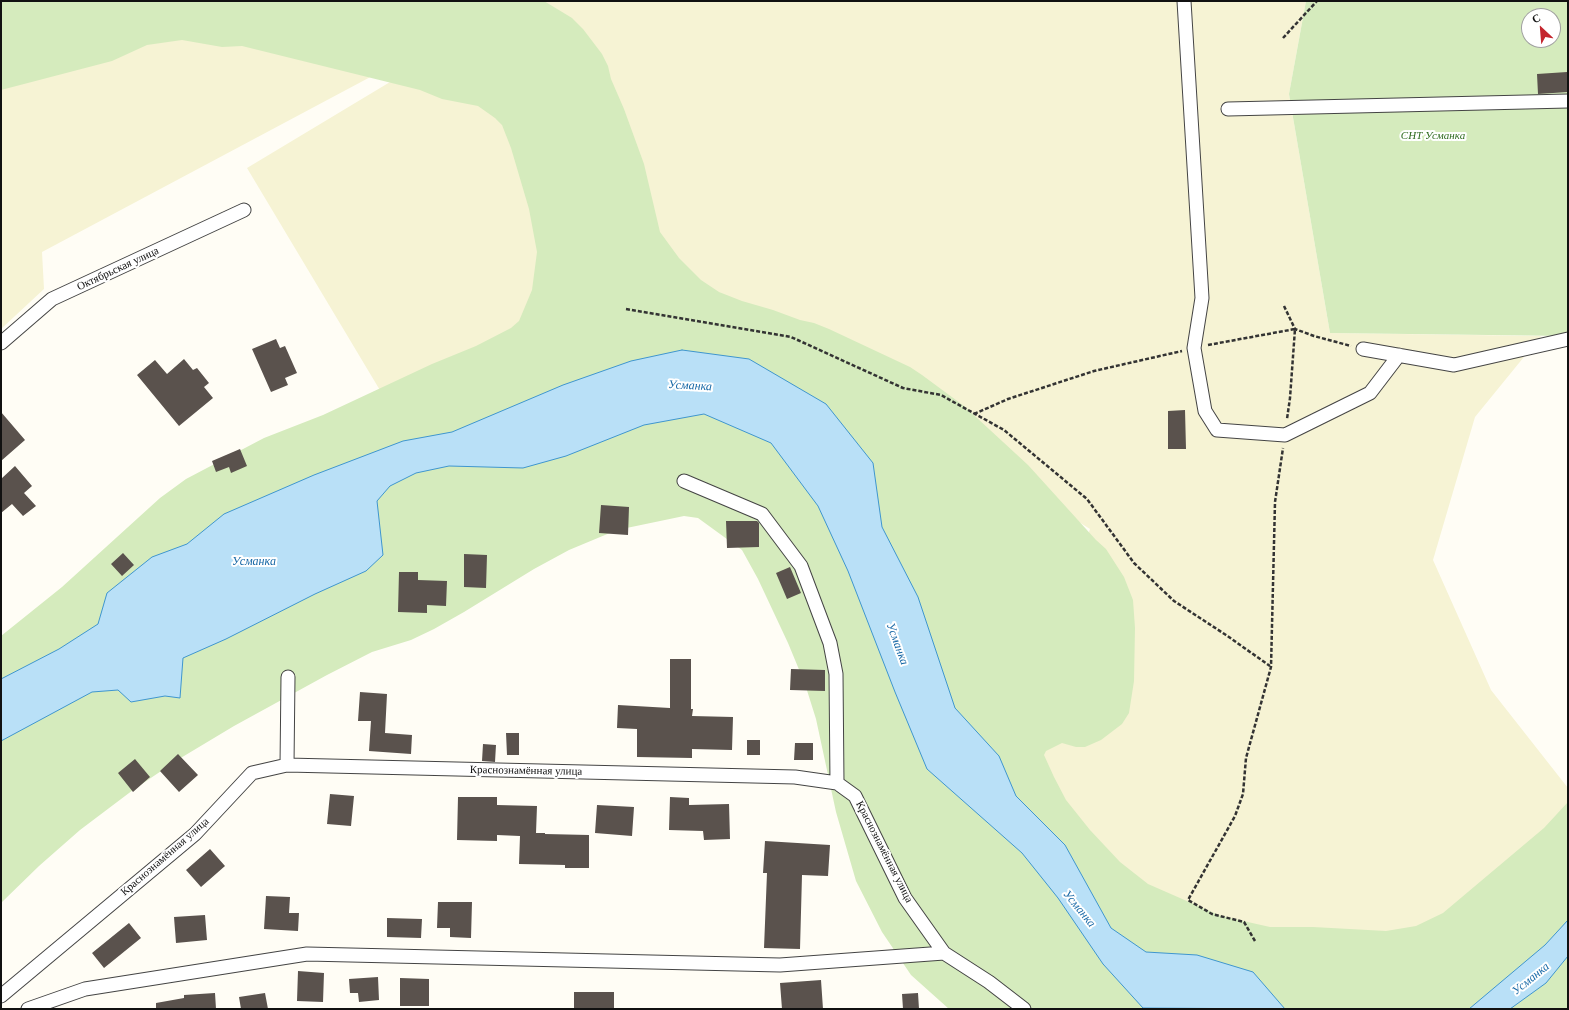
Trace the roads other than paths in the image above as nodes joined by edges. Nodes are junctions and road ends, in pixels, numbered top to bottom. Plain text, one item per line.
1 (1184, 1) edge
2 (1568, 101) edge
3 (1228, 109) dead end
4 (244, 210) dead end
5 (1568, 339) edge
6 (1, 343) edge
7 (1363, 349) road end
8 (1399, 355) junction
9 (684, 481) dead end
10 (288, 677) dead end
11 (287, 765) junction
12 (837, 784) junction
13 (944, 953) junction
14 (1, 996) edge
15 (28, 1009) edge
16 (1024, 1009) edge

1 - 8 street
2 - 3 street
4 - 6 street, Октябрьская улица
5 - 8 street
7 - 8 street
9 - 12 street
10 - 11 street
11 - 12 street, Краснознамённая улица
11 - 14 street, Краснознамённая улица
12 - 13 street, Краснознамённая улица
13 - 15 street
13 - 16 street, Краснознамённая улица

